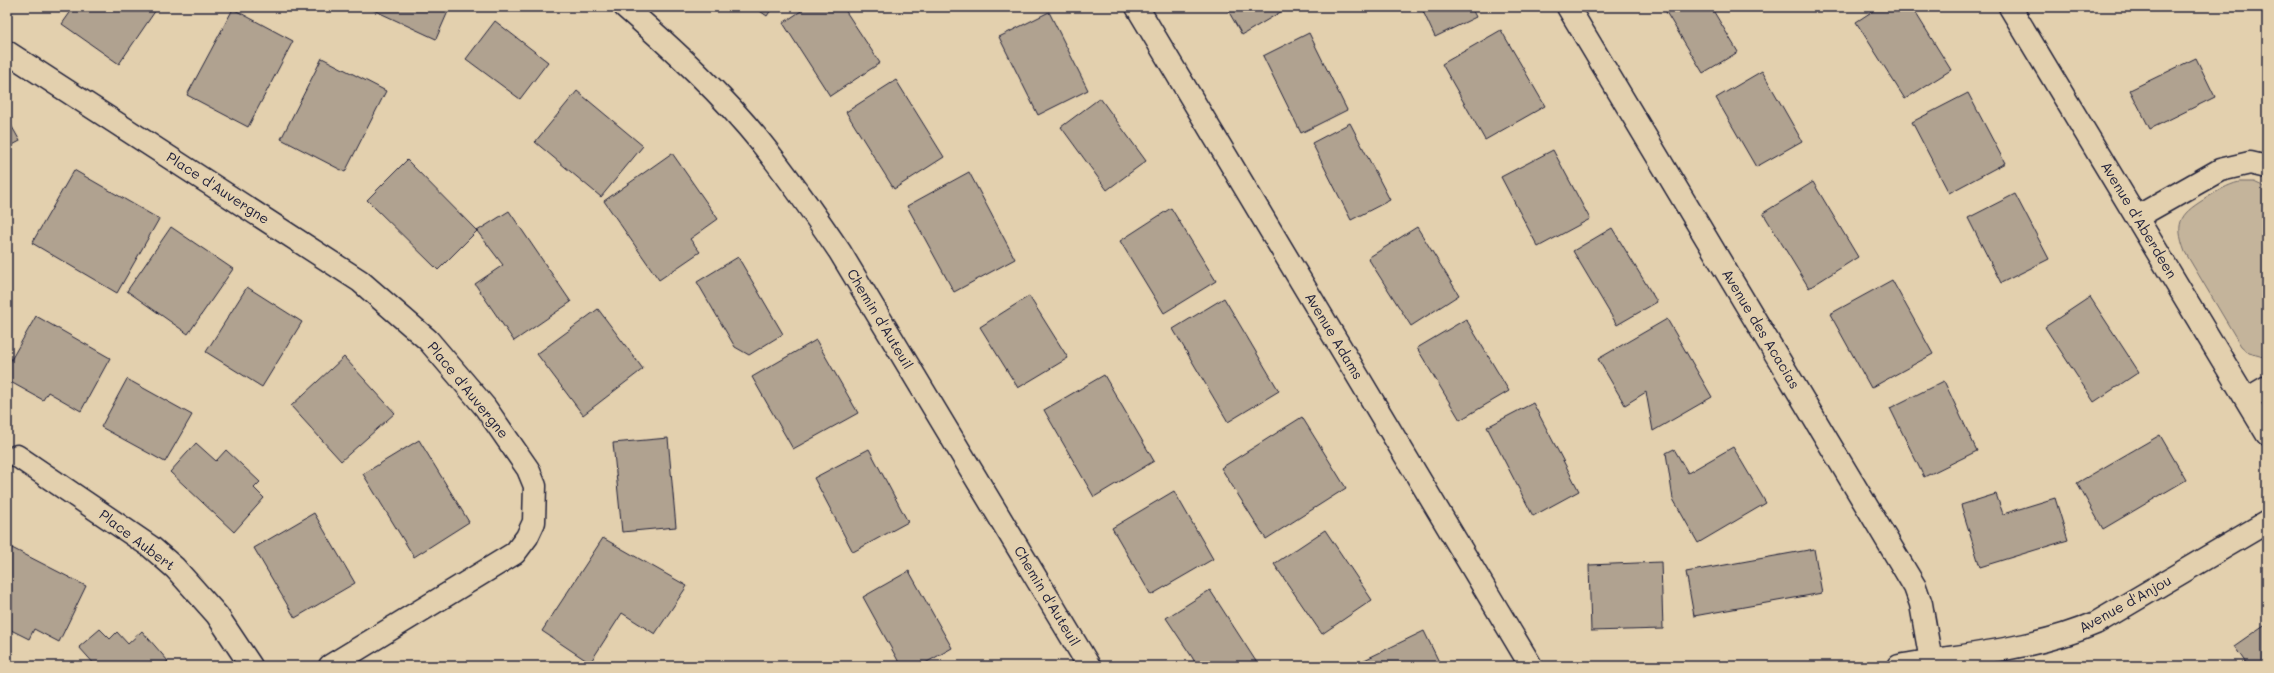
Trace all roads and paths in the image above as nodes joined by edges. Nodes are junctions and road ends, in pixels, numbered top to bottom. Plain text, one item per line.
1 (625, 7) edge
2 (1137, 7) edge
3 (1568, 7) edge
4 (2010, 7) edge
5 (7, 52) edge
6 (2267, 167) edge
7 (2138, 217) junction
8 (2267, 387) edge
9 (2247, 399) junction
10 (2267, 434) edge
11 (10, 458) edge
12 (2267, 522) edge
13 (1931, 660) junction
14 (251, 666) edge
15 (330, 666) edge
16 (1089, 666) edge
17 (1531, 666) edge
18 (1899, 666) edge

1 - 16 street, Chemin d'Auteuil
2 - 17 street, Avenue Adams
3 - 13 street, Avenue des Acacias
4 - 7 street, Avenue d'Aberdeen
5 - 15 street, Place d'Auvergne
6 - 7 street
7 - 9 street, Avenue d'Aberdeen
8 - 9 street
9 - 10 street, Avenue d'Aberdeen
11 - 14 street, Place Aubert
12 - 13 street, Avenue d'Anjou
13 - 18 street, Avenue d'Anjou

